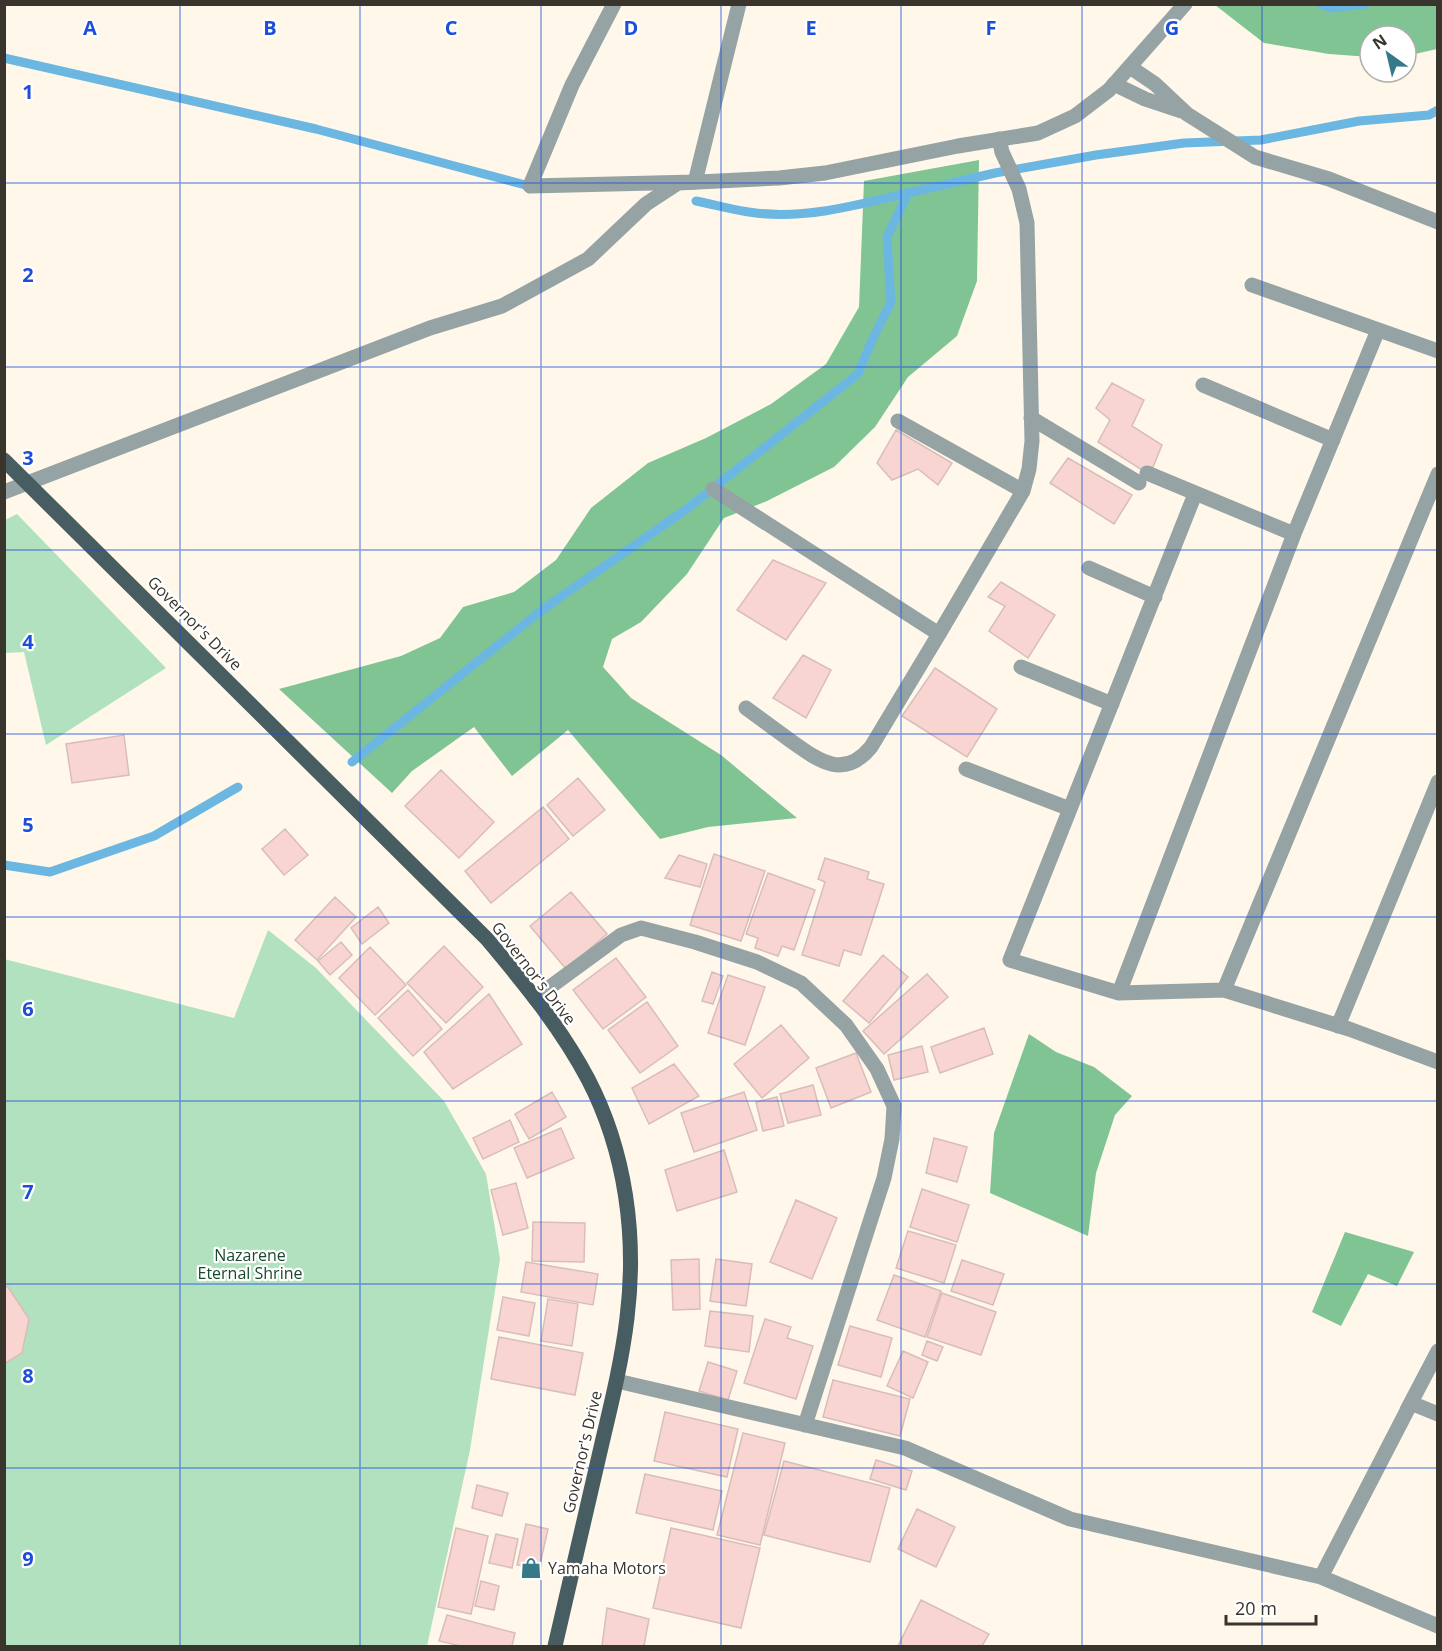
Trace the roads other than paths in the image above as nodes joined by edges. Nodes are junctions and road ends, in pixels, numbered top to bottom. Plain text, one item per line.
1 (614, 4) edge
2 (739, 4) edge
3 (1185, 4) edge
4 (1130, 67) junction
5 (1114, 84) junction
6 (1188, 114) junction
7 (1000, 145) junction
8 (695, 182) junction
9 (1437, 222) edge
10 (1252, 285) dead end
11 (1378, 330) junction
12 (1437, 351) edge
13 (1203, 385) dead end
14 (1031, 418) junction
15 (898, 421) dead end
16 (1333, 440) junction
17 (4, 460) edge
18 (1437, 474) edge
19 (28, 482) junction
20 (713, 489) dead end
21 (1023, 490) junction
22 (4, 492) edge
23 (1196, 494) junction
24 (1293, 534) junction
25 (1089, 568) dead end
26 (1155, 597) junction
27 (939, 634) junction
28 (1021, 667) dead end
29 (1112, 704) junction
30 (746, 708) dead end
31 (966, 769) dead end
32 (1437, 782) edge
33 (1070, 809) junction
34 (1224, 990) junction
35 (1119, 993) junction
36 (535, 998) junction
37 (1338, 1026) junction
38 (1437, 1062) edge
39 (1437, 1351) edge
40 (617, 1381) junction
41 (1437, 1414) edge
42 (1403, 1418) junction
43 (804, 1425) junction
44 (1321, 1577) junction
45 (1437, 1626) edge
46 (555, 1647) edge

1 - 8 street
2 - 8 street
3 - 4 street
4 - 5 street
4 - 6 street
5 - 6 street
5 - 7 street
6 - 9 street
7 - 8 street
7 - 14 street
8 - 19 street
10 - 11 street
11 - 12 street
11 - 16 street
13 - 16 street
14 - 21 street
14 - 23 street
15 - 21 street
16 - 24 street
17 - 19 main road, Governor's Drive
18 - 34 street
19 - 22 street
19 - 36 main road, Governor's Drive
20 - 27 street
21 - 27 street
23 - 24 street
23 - 26 street
24 - 35 street
25 - 26 street
26 - 29 street
27 - 30 street
28 - 29 street
29 - 33 street
31 - 33 street
32 - 37 street
33 - 35 street
34 - 35 street
34 - 37 street
36 - 40 main road, Governor's Drive
36 - 43 street
37 - 38 street
39 - 42 street
40 - 43 street
40 - 46 main road, Governor's Drive
41 - 42 street
42 - 44 street
43 - 44 street
44 - 45 street

